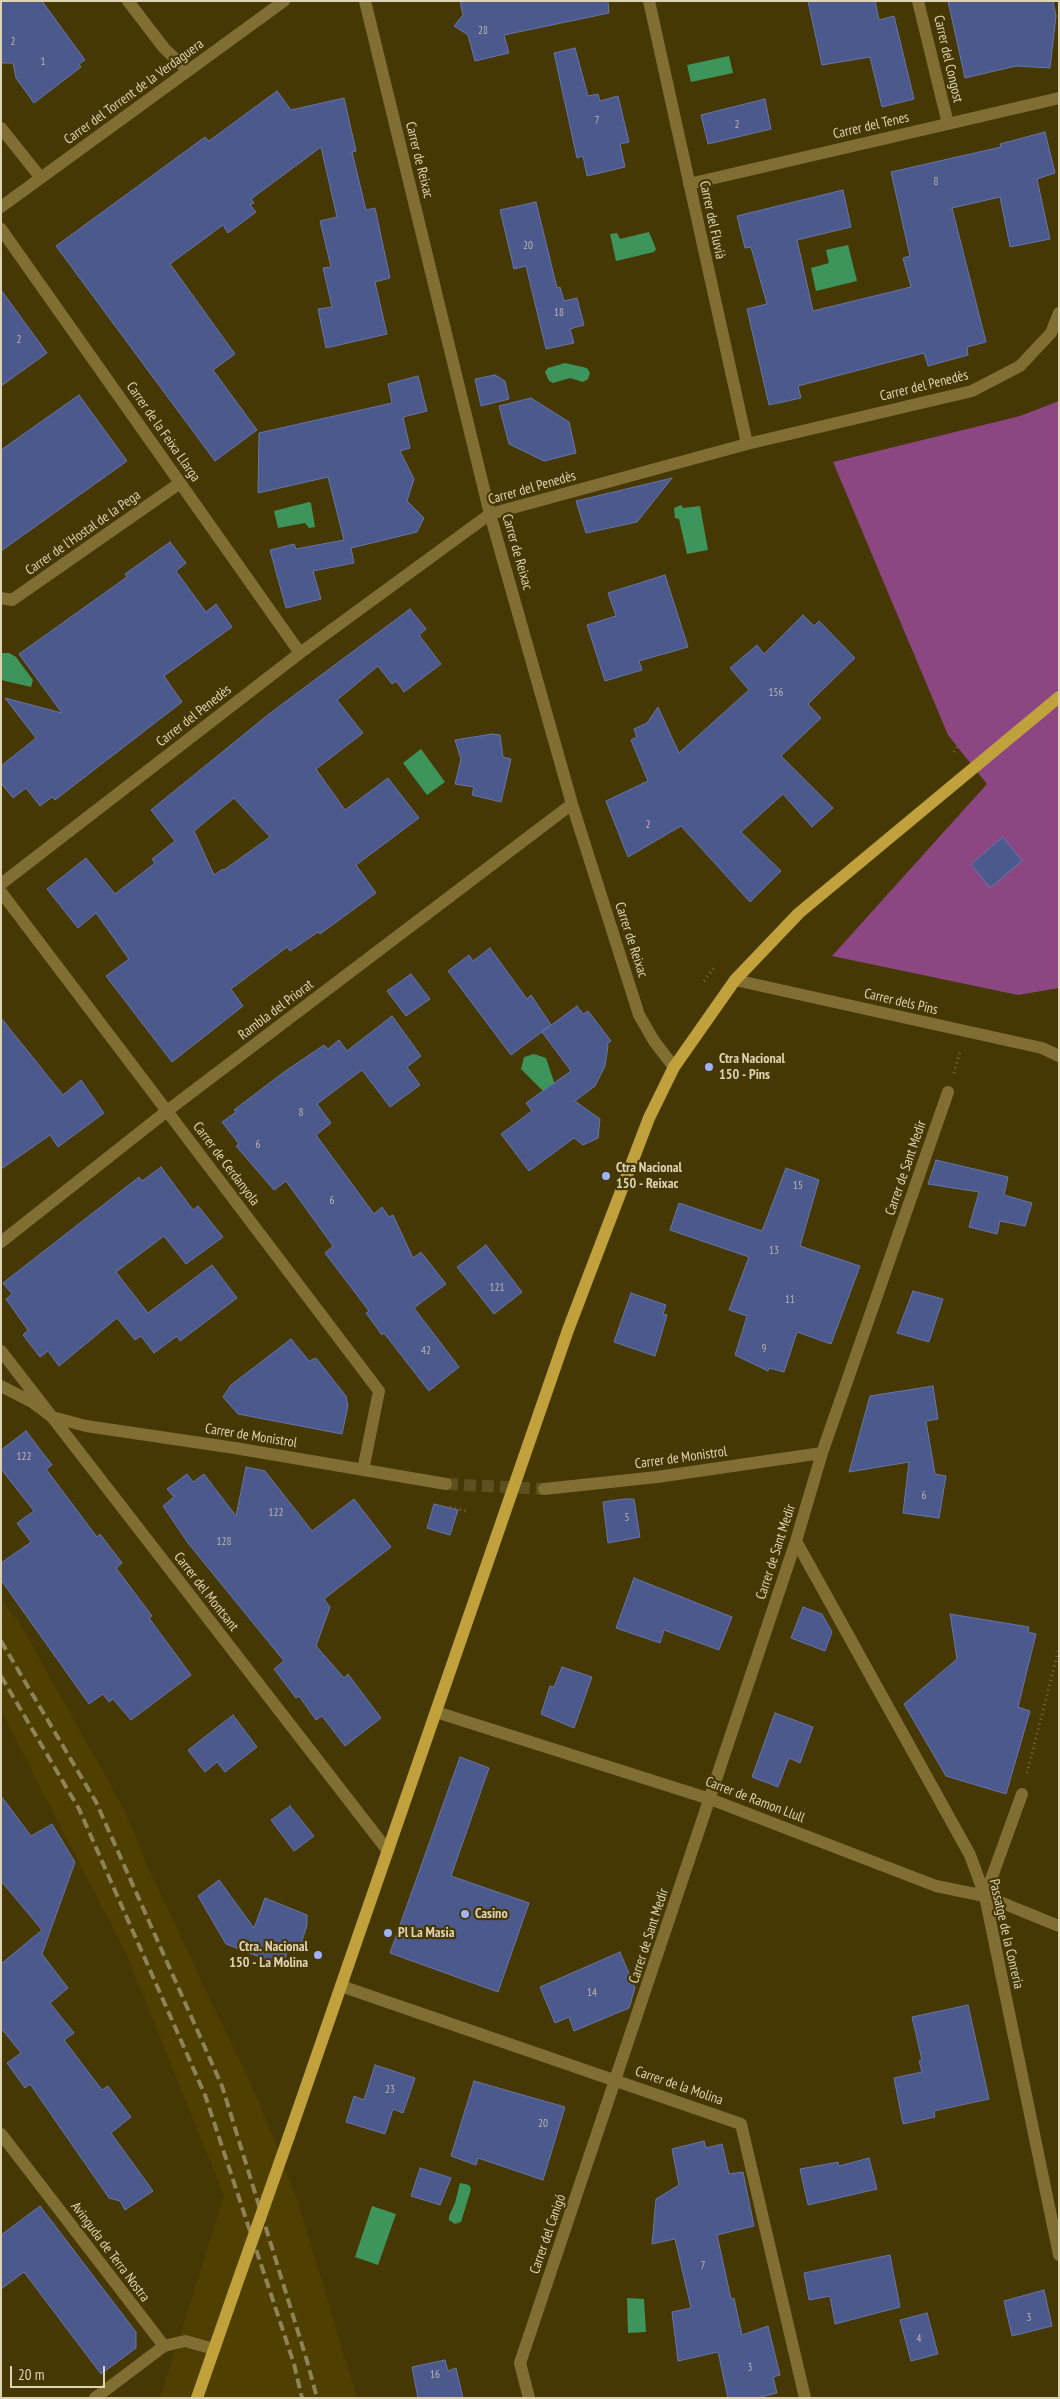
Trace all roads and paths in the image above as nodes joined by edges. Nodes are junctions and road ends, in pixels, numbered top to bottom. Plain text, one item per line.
1 (128, 1) edge
2 (284, 1) edge
3 (365, 1) edge
4 (649, 1) edge
5 (918, 1) edge
6 (188, 71) junction
7 (1059, 98) edge
8 (948, 124) junction
9 (1, 128) edge
10 (41, 178) junction
11 (689, 184) junction
12 (1, 207) edge
13 (1, 229) edge
14 (1059, 313) edge
15 (747, 444) junction
16 (180, 483) junction
17 (490, 514) junction
18 (1, 598) edge
19 (300, 653) junction
20 (1059, 697) edge
21 (572, 804) junction
22 (1, 884) edge
23 (1, 892) edge
24 (735, 980) junction
25 (965, 1032) junction
26 (1059, 1056) edge
27 (674, 1067) junction
28 (948, 1092) joint
29 (167, 1111) junction
30 (1, 1242) edge
31 (1, 1351) edge
32 (1, 1386) edge
33 (52, 1418) junction
34 (822, 1453) junction
35 (363, 1470) junction
36 (446, 1484) tunnel mouth
37 (544, 1489) tunnel mouth
38 (796, 1541) junction
39 (1059, 1648) edge
40 (436, 1712) junction
41 (1022, 1794) joint
42 (710, 1799) junction
43 (388, 1851) junction
44 (985, 1896) junction
45 (1059, 1926) edge
46 (341, 1986) junction
47 (616, 2080) junction
48 (1, 2134) edge
49 (1059, 2255) edge
50 (164, 2346) junction
51 (214, 2349) junction
52 (95, 2398) edge
53 (197, 2398) edge
54 (529, 2398) edge
55 (805, 2398) edge

1 - 6 street
2 - 6 street, Carrer del Torrent de la Verdaguera
3 - 17 street, Carrer de Reixac
4 - 11 street, Carrer del Fluvià
5 - 8 street, Carrer del Congost
6 - 10 street, Carrer del Torrent de la Verdaguera
7 - 8 street, Carrer del Tenes
8 - 11 street, Carrer del Tenes
9 - 10 street
10 - 12 street, Carrer del Torrent de la Verdaguera
11 - 15 street, Carrer del Fluvià
13 - 16 street, Carrer de la Feixa Llarga
14 - 15 street, Carrer del Penedès
15 - 17 street, Carrer del Penedès
16 - 18 street, Carrer de l'Hostal de la Pega
16 - 19 street, Carrer de la Feixa Llarga
17 - 19 street, Carrer del Penedès
17 - 21 street, Carrer de Reixac
19 - 22 street, Carrer del Penedès
20 - 24 main road
21 - 27 street, Carrer de Reixac
21 - 29 street, Rambla del Priorat
23 - 29 street, Carrer de Cerdanyola
24 - 25 street, Carrer dels Pins
24 - 27 main road
25 - 26 street, Carrer dels Pins
25 - 28 path
27 - 40 main road
28 - 34 street, Carrer de Sant Medir
29 - 30 street, Rambla del Priorat
29 - 35 street, Carrer de Cerdanyola
31 - 33 street, Carrer del Montsant
32 - 33 street
33 - 35 street, Carrer de Monistrol
33 - 43 street, Carrer del Montsant
34 - 37 street, Carrer de Monistrol
34 - 38 street, Carrer de Sant Medir
35 - 36 street, Carrer de Monistrol
38 - 42 street, Carrer de Sant Medir
38 - 44 street, Passatge de la Conreria
39 - 41 path
40 - 42 street, Carrer de Ramon Llull
40 - 43 main road
41 - 44 street
42 - 44 street, Carrer de Ramon Llull
42 - 47 street, Carrer de Sant Medir
43 - 46 main road
44 - 45 street, Carrer de Ramon Llull
44 - 49 street, Passatge de la Conreria
46 - 47 street, Carrer de la Molina
46 - 51 main road, bridge
47 - 54 street, Carrer del Canigó
47 - 55 street, Carrer de la Molina
48 - 50 street, Avinguda de Terra Nostra
50 - 51 street
50 - 52 street
51 - 53 main road

